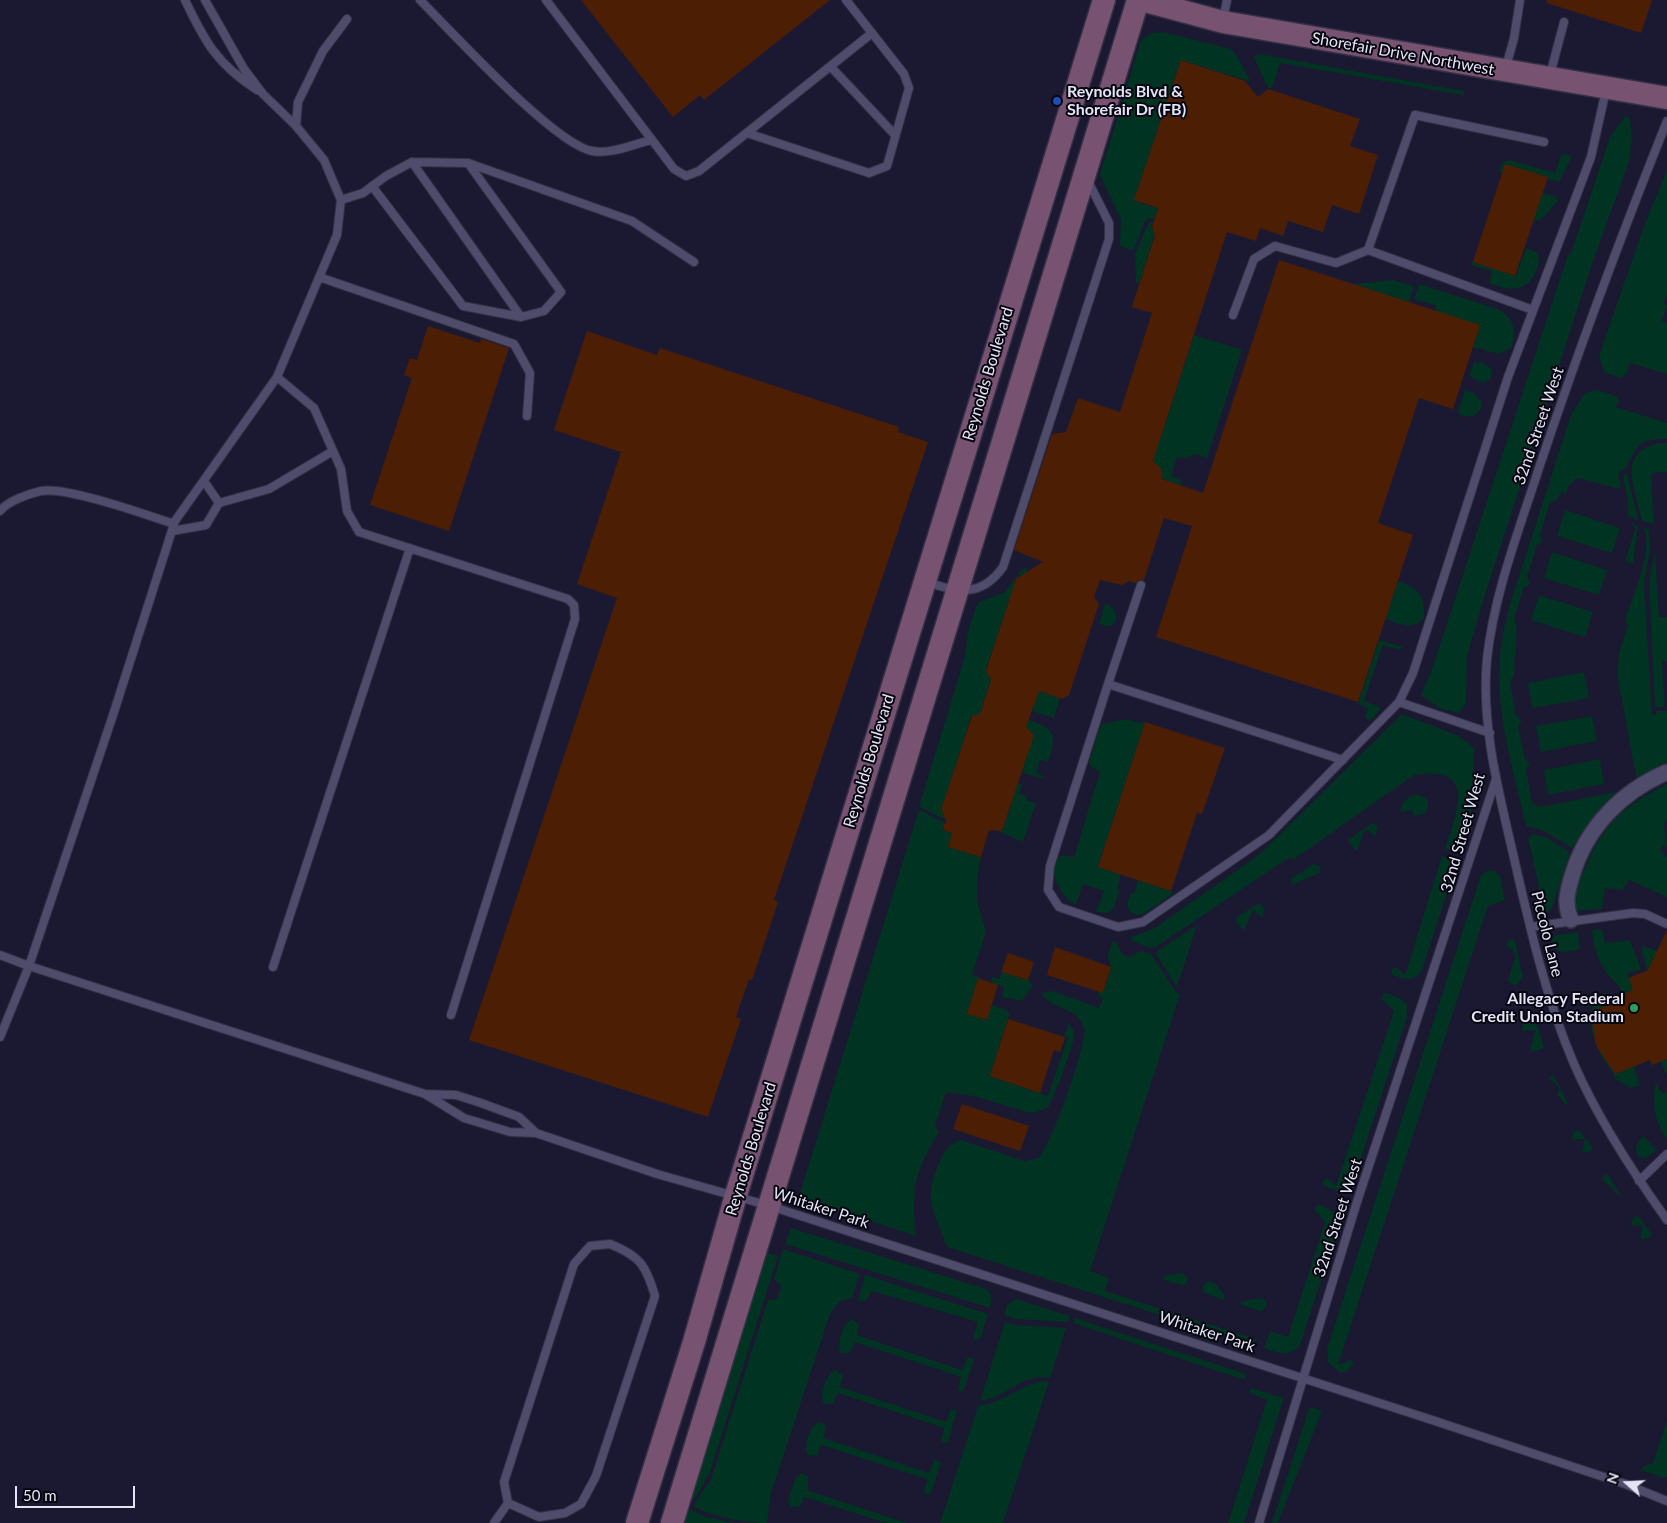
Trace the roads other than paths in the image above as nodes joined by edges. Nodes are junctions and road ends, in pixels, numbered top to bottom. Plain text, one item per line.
1 (186, 0) edge
2 (204, 0) edge
3 (420, 0) edge
4 (546, 0) edge
5 (846, 0) edge
6 (1104, 0) edge
7 (1138, 0) edge
8 (1141, 0) edge
9 (1227, 0) edge
10 (1520, 0) edge
11 (348, 19) dead end
12 (1223, 22) junction
13 (1564, 22) dead end
14 (872, 33) junction
15 (831, 67) junction
16 (1505, 72) junction
17 (1549, 80) junction
18 (1607, 88) junction
19 (263, 94) junction
20 (1667, 98) edge
21 (1667, 121) edge
22 (296, 126) junction
23 (747, 133) junction
24 (896, 136) junction
25 (652, 140) junction
26 (1544, 142) dead end
27 (412, 162) junction
28 (468, 163) junction
29 (1084, 175) junction
30 (372, 186) junction
31 (341, 200) junction
32 (1368, 250) junction
33 (694, 262) dead end
34 (319, 277) junction
35 (1533, 310) junction
36 (1233, 314) dead end
37 (521, 317) junction
38 (278, 377) junction
39 (527, 416) dead end
40 (333, 452) junction
41 (204, 480) junction
42 (218, 503) junction
43 (0, 511) edge
44 (173, 528) junction
45 (410, 548) junction
46 (924, 582) junction
47 (1141, 585) dead end
48 (958, 592) junction
49 (1108, 684) junction
50 (1399, 702) junction
51 (1490, 733) junction
52 (1343, 760) junction
53 (1667, 772) edge
54 (1496, 778) junction
55 (1570, 920) junction
56 (1667, 924) edge
57 (1530, 927) junction
58 (0, 955) edge
59 (29, 966) junction
60 (273, 967) dead end
61 (451, 1015) dead end
62 (0, 1037) edge
63 (425, 1094) junction
64 (536, 1134) junction
65 (1667, 1154) edge
66 (1639, 1181) junction
67 (736, 1195) junction
68 (770, 1206) junction
69 (1667, 1220) edge
70 (1303, 1378) junction
71 (1667, 1501) edge
72 (508, 1503) junction
73 (538, 1520) edge
74 (494, 1523) edge
75 (637, 1523) edge
76 (672, 1523) edge
77 (1259, 1523) edge

1 - 19 lane
2 - 19 lane
3 - 25 lane
4 - 25 lane
5 - 14 lane
6 - 46 main road, Reynolds Boulevard
7 - 29 main road
8 - 12 main road, Shorefair Drive Northwest
9 - 12 lane
10 - 16 lane
11 - 22 lane
12 - 16 main road, Shorefair Drive Northwest
13 - 17 lane
14 - 15 lane
14 - 24 lane
15 - 23 lane
15 - 24 lane
16 - 17 main road, Shorefair Drive Northwest
17 - 18 main road, Shorefair Drive Northwest
18 - 20 main road, Shorefair Drive Northwest
18 - 35 lane
19 - 22 lane
21 - 51 lane, 32nd Street West
22 - 31 lane
23 - 24 lane
23 - 25 lane
26 - 32 lane
27 - 28 lane
27 - 30 lane
27 - 37 lane
28 - 33 lane
28 - 37 lane
29 - 48 main road
29 - 48 lane
30 - 31 lane
30 - 37 lane
31 - 34 lane
32 - 35 lane
32 - 36 lane
34 - 38 lane
34 - 39 lane
35 - 50 lane
38 - 40 lane
38 - 41 lane
40 - 42 lane
40 - 45 lane
41 - 42 lane
41 - 44 lane
42 - 44 lane
43 - 44 lane
44 - 59 lane
45 - 60 lane
45 - 61 lane
46 - 48 lane
46 - 67 main road, Reynolds Boulevard
47 - 49 lane
48 - 68 main road
49 - 52 lane
49 - 52 lane
50 - 51 lane
50 - 52 lane
51 - 54 lane, 32nd Street West
53 - 55 street
54 - 57 lane, Piccolo Lane
54 - 70 lane, 32nd Street West
55 - 56 lane
55 - 57 lane
57 - 66 lane, Piccolo Lane
58 - 59 lane
59 - 62 lane
59 - 63 lane
63 - 64 lane
63 - 64 lane
64 - 67 lane, Whitaker Park
65 - 66 lane
66 - 69 lane, Piccolo Lane
67 - 68 lane, Whitaker Park
67 - 75 main road, Reynolds Boulevard
68 - 70 lane, Whitaker Park
68 - 76 main road
70 - 71 lane, Whitaker Park
70 - 77 lane, 32nd Street West
72 - 73 lane
72 - 73 lane
72 - 74 lane

